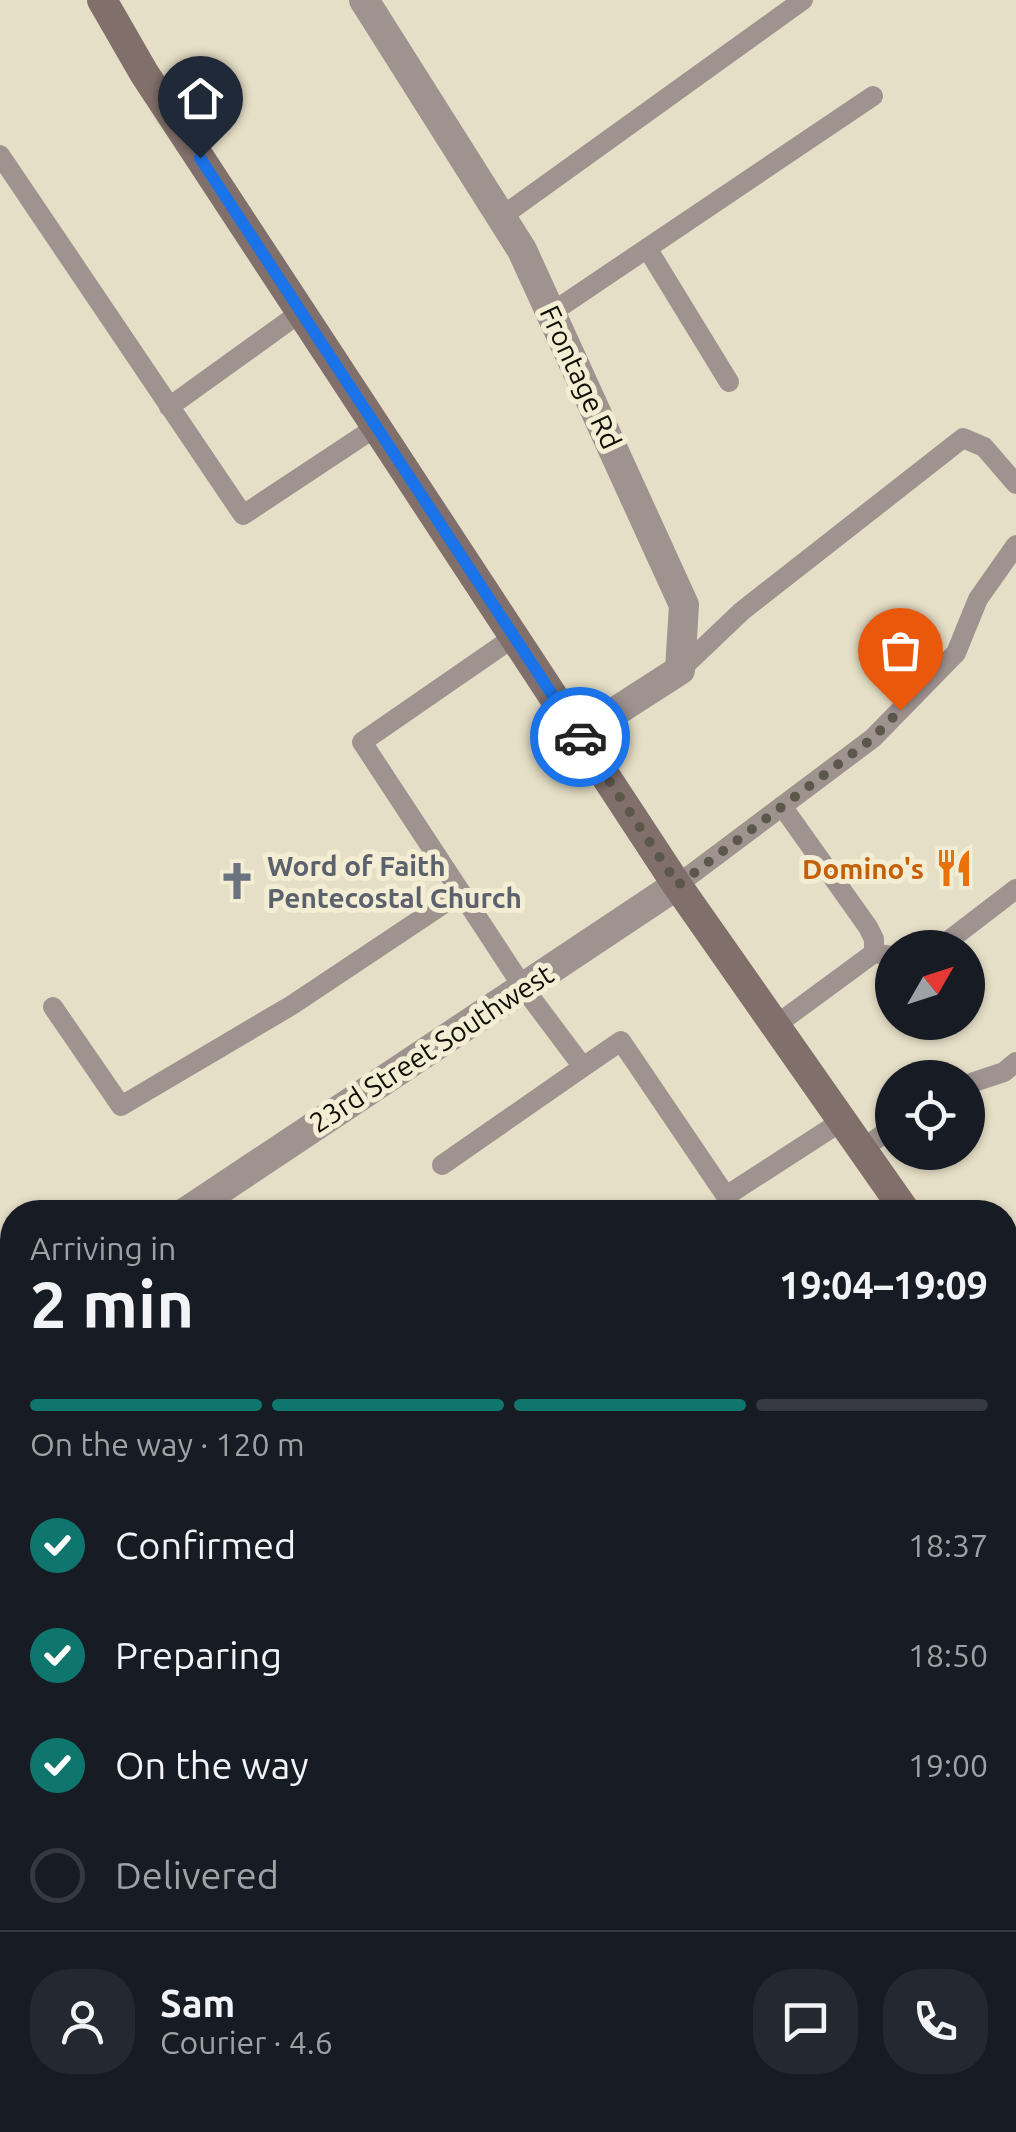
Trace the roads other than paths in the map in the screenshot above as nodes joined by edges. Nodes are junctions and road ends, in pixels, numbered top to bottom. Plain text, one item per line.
1 (88, 0) edge
2 (102, 0) edge
3 (364, 0) edge
4 (803, 0) edge
5 (144, 73) junction
6 (873, 96) dead end
7 (0, 155) edge
8 (501, 217) junction
9 (647, 248) junction
10 (301, 312) junction
11 (551, 313) junction
12 (729, 382) dead end
13 (169, 407) junction
14 (376, 427) junction
15 (1016, 484) edge
16 (1016, 545) edge
17 (514, 637) junction
18 (680, 670) junction
19 (578, 735) junction
20 (782, 806) junction
21 (678, 885) junction
22 (1016, 888) edge
23 (460, 893) junction
24 (961, 930) edge
25 (875, 941) edge
26 (875, 960) edge
27 (524, 987) junction
28 (54, 1007) dead end
29 (776, 1025) junction
30 (1016, 1062) edge
31 (582, 1067) junction
32 (985, 1078) edge
33 (842, 1121) junction
34 (875, 1140) edge
35 (862, 1149) junction
36 (442, 1165) dead end
37 (204, 1200) edge
38 (898, 1200) edge

1 - 5 main road
2 - 5 main road
3 - 8 street, Frontage Rd
4 - 8 lane
5 - 10 main road
6 - 9 lane
7 - 13 lane
8 - 11 street, Frontage Rd
9 - 11 lane
9 - 12 lane
10 - 13 lane
10 - 14 main road
11 - 18 street, Frontage Rd
13 - 14 lane
14 - 17 main road
15 - 18 lane
16 - 20 lane
17 - 19 main road
17 - 23 lane
18 - 19 street
19 - 21 main road
20 - 21 lane
20 - 25 lane
21 - 27 street, 23rd Street Southwest
21 - 29 main road
22 - 24 lane
23 - 27 lane
23 - 28 lane
26 - 29 lane
27 - 31 lane
27 - 37 street, 23rd Street Southwest
29 - 33 main road
30 - 32 lane
31 - 33 lane
31 - 36 lane
33 - 35 main road
34 - 35 lane
35 - 38 main road

